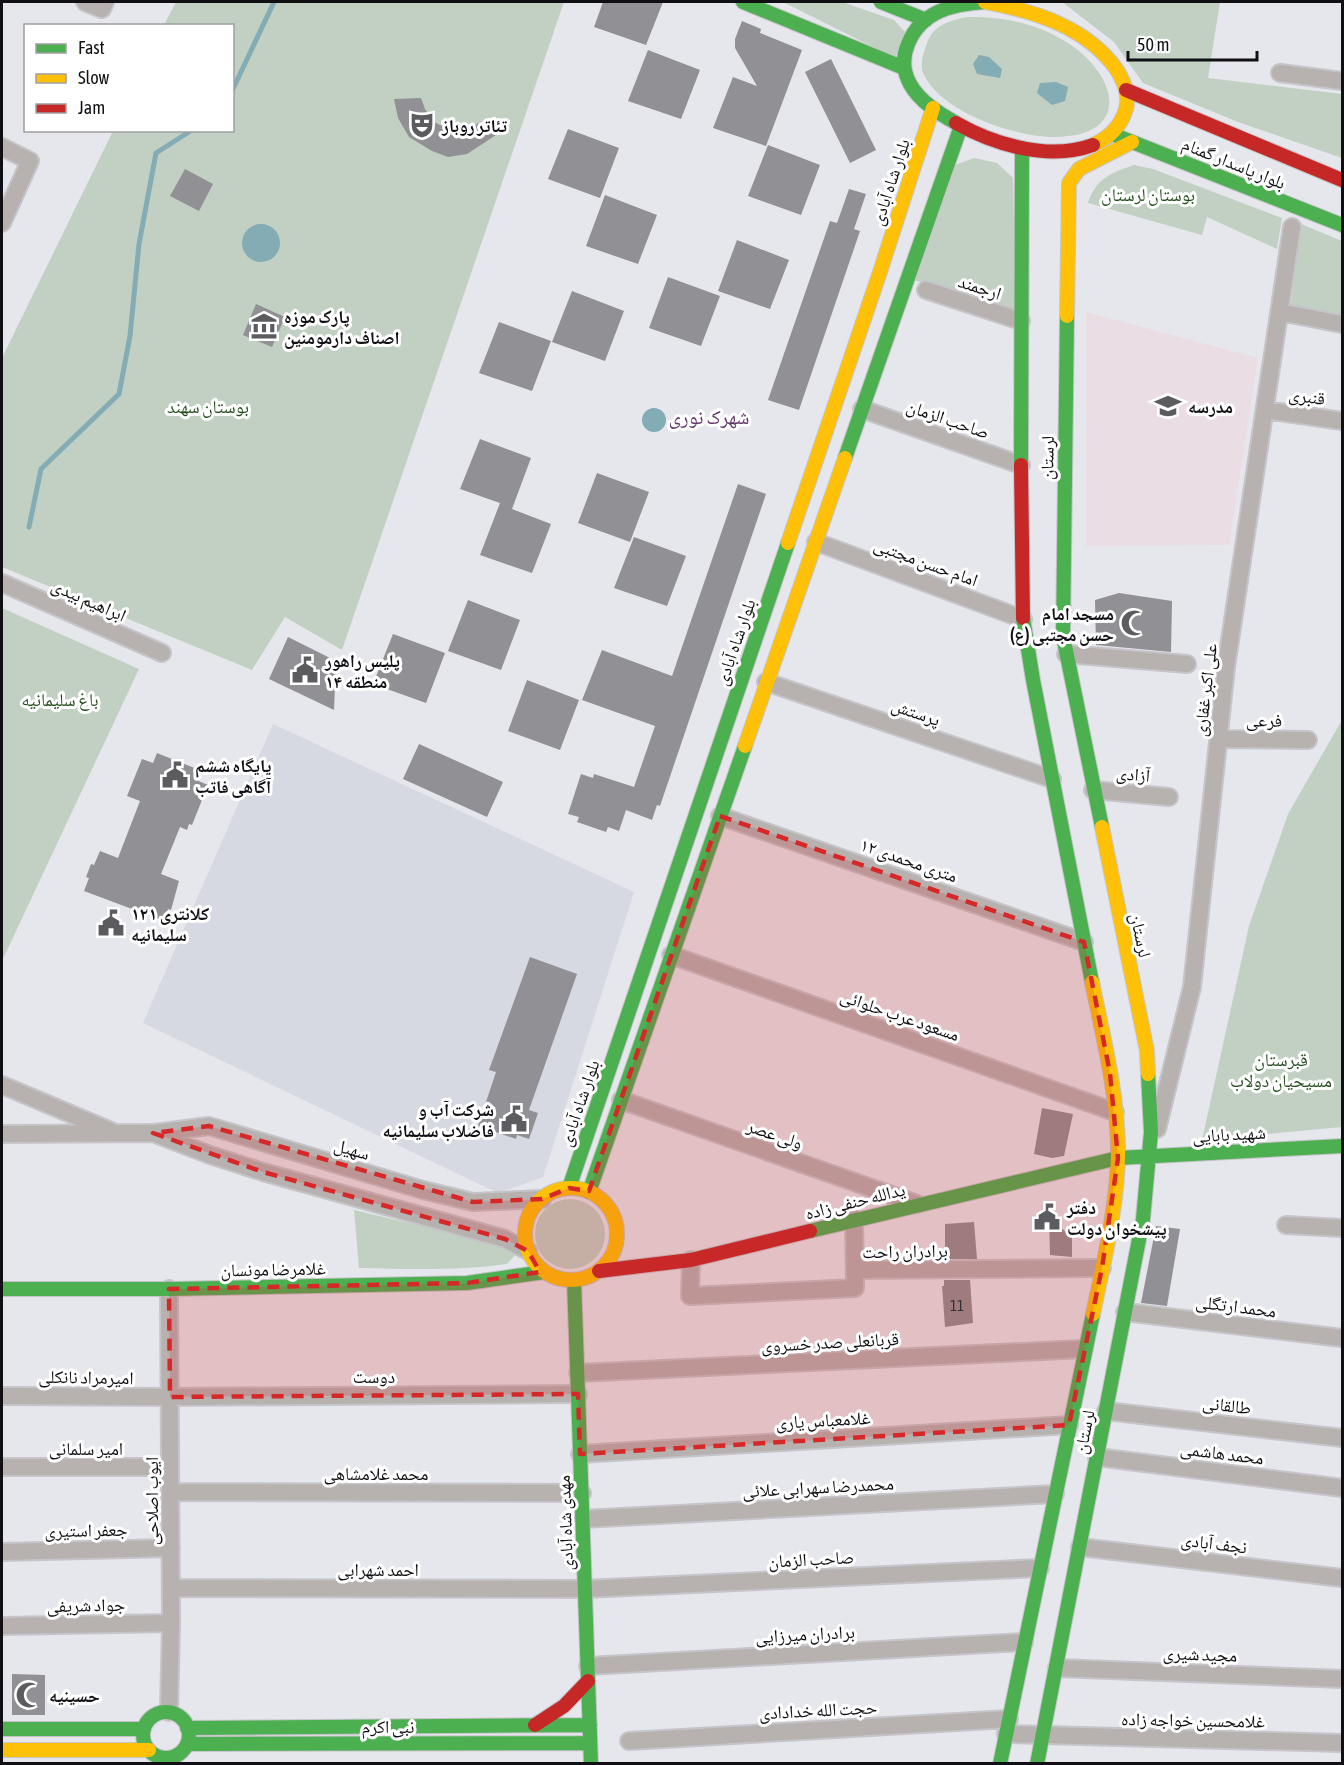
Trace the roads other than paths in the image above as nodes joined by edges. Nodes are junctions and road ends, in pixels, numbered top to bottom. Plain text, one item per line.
1 (85, 2) edge
2 (743, 2) edge
3 (881, 2) edge
4 (1037, 2) edge
5 (104, 5) edge
6 (942, 5) edge
7 (926, 20) junction
8 (1059, 25) junction
9 (904, 68) junction
10 (1280, 73) dead end
11 (1342, 81) edge
12 (1126, 90) junction
13 (933, 108) junction
14 (961, 126) junction
15 (1112, 134) junction
16 (1132, 142) junction
17 (2, 147) edge
18 (1022, 148) junction
19 (1342, 180) edge
20 (2, 223) edge
21 (1342, 225) edge
22 (1292, 227) dead end
23 (926, 290) dead end
24 (1280, 312) junction
25 (1021, 321) junction
26 (1342, 324) edge
27 (862, 409) junction
28 (1265, 410) junction
29 (1342, 421) edge
30 (1021, 465) junction
31 (816, 542) junction
32 (2, 583) edge
33 (1023, 619) junction
34 (162, 653) dead end
35 (1066, 654) junction
36 (1186, 664) dead end
37 (766, 682) junction
38 (1219, 739) junction
39 (1308, 740) dead end
40 (1052, 779) junction
41 (1093, 790) junction
42 (1169, 797) dead end
43 (720, 816) junction
44 (1084, 942) junction
45 (671, 955) junction
46 (2, 1085) edge
47 (621, 1100) junction
48 (1115, 1112) junction
49 (153, 1133) junction
50 (2, 1134) edge
51 (117, 1134) junction
52 (1342, 1146) edge
53 (1150, 1156) junction
54 (1118, 1158) junction
55 (569, 1188) junction
56 (589, 1192) junction
57 (542, 1199) junction
58 (917, 1204) junction
59 (854, 1219) junction
60 (1286, 1225) dead end
61 (1342, 1228) edge
62 (528, 1251) junction
63 (691, 1260) junction
64 (1102, 1268) junction
65 (855, 1269) junction
66 (599, 1271) junction
67 (544, 1272) junction
68 (574, 1280) junction
69 (2, 1289) edge
70 (169, 1289) junction
71 (1125, 1312) junction
72 (1342, 1338) edge
73 (1084, 1349) junction
74 (578, 1373) junction
75 (578, 1394) junction
76 (2, 1396) edge
77 (170, 1397) junction
78 (1106, 1411) junction
79 (1069, 1425) junction
80 (1342, 1438) edge
81 (580, 1454) junction
82 (1097, 1457) junction
83 (2, 1467) edge
84 (170, 1467) junction
85 (1342, 1488) edge
86 (170, 1492) junction
87 (582, 1493) junction
88 (1055, 1494) junction
89 (583, 1519) junction
90 (1080, 1546) junction
91 (171, 1548) junction
92 (2, 1551) edge
93 (1040, 1568) junction
94 (1342, 1578) edge
95 (171, 1588) junction
96 (585, 1589) junction
97 (171, 1623) junction
98 (2, 1626) edge
99 (1024, 1642) junction
100 (1057, 1668) junction
101 (588, 1674) junction
102 (1342, 1679) edge
103 (169, 1712) junction
104 (534, 1725) junction
105 (590, 1725) junction
106 (1007, 1726) junction
107 (187, 1728) junction
108 (2, 1729) edge
109 (144, 1730) junction
110 (1043, 1735) junction
111 (629, 1741) dead end
112 (591, 1743) junction
113 (1342, 1743) edge
114 (187, 1744) junction
115 (2, 1750) edge
116 (149, 1750) junction
117 (165, 1761) edge
118 (591, 1764) edge
119 (1000, 1764) edge
120 (1037, 1764) edge

1 - 5 street
2 - 9 street
3 - 7 street
4 - 8 street
6 - 7 street
6 - 8 street
7 - 9 street
8 - 12 street
9 - 13 street
10 - 11 street
12 - 15 street
12 - 19 street, بلوار پاسدار گمنام
13 - 14 street
13 - 55 street, بلوار شاه آبادی
14 - 18 street
14 - 27 street
15 - 16 street, بلوار پاسدار گمنام
15 - 18 street
16 - 21 street, بلوار پاسدار گمنام
16 - 35 street, لرستان
17 - 20 street
18 - 25 street, لرستان
22 - 24 street, علی اکبر غفاری
23 - 25 street, ارجمند
24 - 26 street
24 - 28 street, علی اکبر غفاری
25 - 30 street, لرستان
27 - 30 street, صاحب الزمان
27 - 31 street
28 - 29 street, قنبری
28 - 38 street, علی اکبر غفاری
30 - 33 street, لرستان
31 - 33 street, امام حسن مجتبی
31 - 37 street
32 - 34 street, ابراهیم بیدی
33 - 40 street, لرستان
35 - 36 street
35 - 41 street, لرستان
37 - 40 street, پرستش
37 - 43 street
38 - 39 street, فرعی
38 - 53 street, علی اکبر غفاری
40 - 44 street, لرستان
41 - 42 street, آزادی
41 - 53 street, لرستان
43 - 44 street, ۱۲ متری محمدی
43 - 45 street
44 - 48 street, لرستان
45 - 47 street
45 - 48 street, مسعود عرب حلوائی
46 - 51 street, سهیل
47 - 56 street
47 - 58 street, ولی عصر
48 - 54 street, لرستان
49 - 51 street, سهیل
49 - 57 street, سهیل
49 - 62 street, سهیل
50 - 51 street
52 - 53 street, شهید بابایی
53 - 54 street, شهید بابایی
53 - 71 street, لرستان
54 - 58 street, یدالله حنفی زاده
54 - 64 street, لرستان
55 - 56 street
55 - 57 street
56 - 66 street
57 - 62 street
58 - 59 street, یدالله حنفی زاده
59 - 63 street, یدالله حنفی زاده
59 - 65 street
60 - 61 street
62 - 67 street
63 - 65 street, برادران راحت
63 - 66 street, یدالله حنفی زاده
64 - 65 street, برادران راحت
64 - 73 street, لرستان
66 - 68 street
67 - 68 street
67 - 70 street, غلامرضا مونسان
68 - 74 street, مهدی شاه آبادی
69 - 70 street, غلامرضا مونسان
70 - 77 street, ایوب اصلاحی
71 - 72 street, محمد ارتگلی
71 - 78 street, لرستان
73 - 74 street, قربانعلی صدر خسروی
73 - 79 street, لرستان
74 - 75 street, مهدی شاه آبادی
75 - 77 street, دوست
75 - 81 street, مهدی شاه آبادی
76 - 77 street, امیرمراد نانکلی
77 - 84 street, ایوب اصلاحی
78 - 80 street, طالقانی
78 - 82 street, لرستان
79 - 81 street, غلامعباس یاری
79 - 88 street, لرستان
81 - 87 street, مهدی شاه آبادی
82 - 85 street, محمد هاشمی
82 - 90 street, لرستان
83 - 84 street, امیر سلمانی
84 - 86 street, ایوب اصلاحی
86 - 87 street, محمد غلامشاهی
86 - 91 street, ایوب اصلاحی
87 - 89 street, مهدی شاه آبادی
88 - 89 street, محمدرضا سهرابی علائی
88 - 93 street, لرستان
89 - 96 street, مهدی شاه آبادی
90 - 94 street, نجف آبادی
90 - 100 street, لرستان
91 - 92 street, جعفر استیری
91 - 95 street, ایوب اصلاحی
93 - 96 street, صاحب الزمان
93 - 99 street, لرستان
95 - 96 street, احمد شهرابی
95 - 97 street, ایوب اصلاحی
96 - 101 street, مهدی شاه آبادی
97 - 98 street, جواد شریفی
97 - 103 street, ایوب اصلاحی
99 - 101 street, برادران میرزایی
99 - 106 street, لرستان
100 - 102 street, مجید شیری
100 - 110 street, لرستان
101 - 104 street
101 - 105 street, مهدی شاه آبادی
103 - 107 street
103 - 109 street
104 - 105 street, نبی اکرم
104 - 107 street, نبی اکرم
105 - 112 street, مهدی شاه آبادی
106 - 110 street, حجت الله خدادادی
106 - 111 street, حجت الله خدادادی
106 - 119 street, لرستان
107 - 114 street
108 - 109 street
109 - 116 street
110 - 113 street, غلامحسین خواجه زاده
110 - 120 street, لرستان
112 - 114 street, نبی اکرم
112 - 118 street, مهدی شاه آبادی
114 - 117 street
115 - 116 street
116 - 117 street

